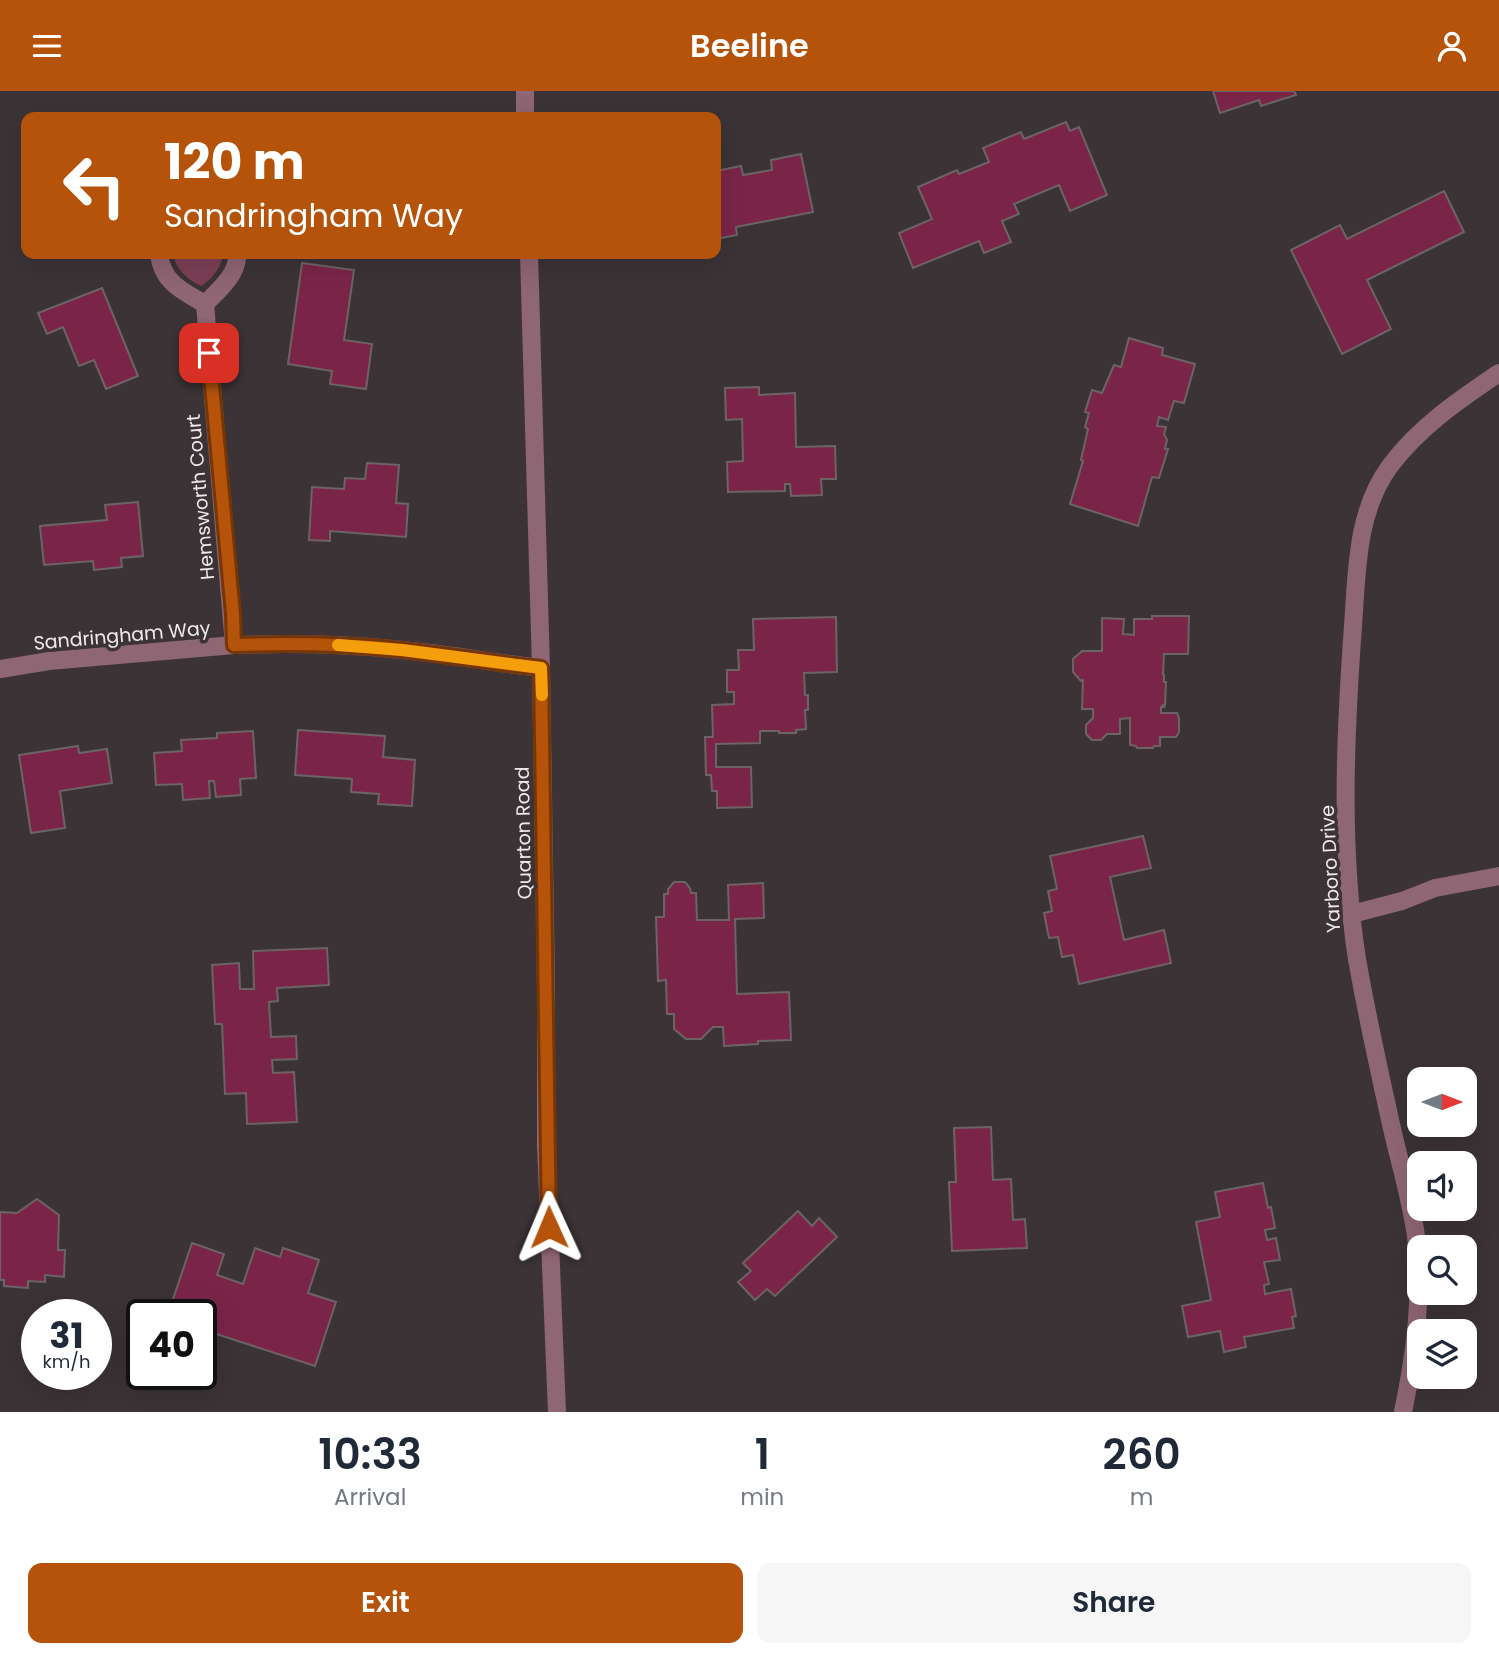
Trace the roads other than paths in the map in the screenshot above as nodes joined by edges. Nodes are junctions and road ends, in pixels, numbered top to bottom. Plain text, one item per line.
1 (525, 91) edge
2 (525, 112) edge
3 (159, 259) edge
4 (238, 259) edge
5 (530, 259) edge
6 (205, 304) junction
7 (1499, 373) edge
8 (234, 645) junction
9 (541, 668) junction
10 (0, 669) edge
11 (1499, 876) edge
12 (1352, 914) junction
13 (557, 1412) edge
14 (1403, 1412) edge

1 - 2 street
3 - 6 street
4 - 6 street
5 - 9 street, Quarton Road
6 - 8 street, Hemsworth Court
7 - 12 street, Yarboro Drive
8 - 9 street, Sandringham Way
8 - 10 street, Sandringham Way
9 - 13 street, Quarton Road
11 - 12 street
12 - 14 street, Yarboro Drive

